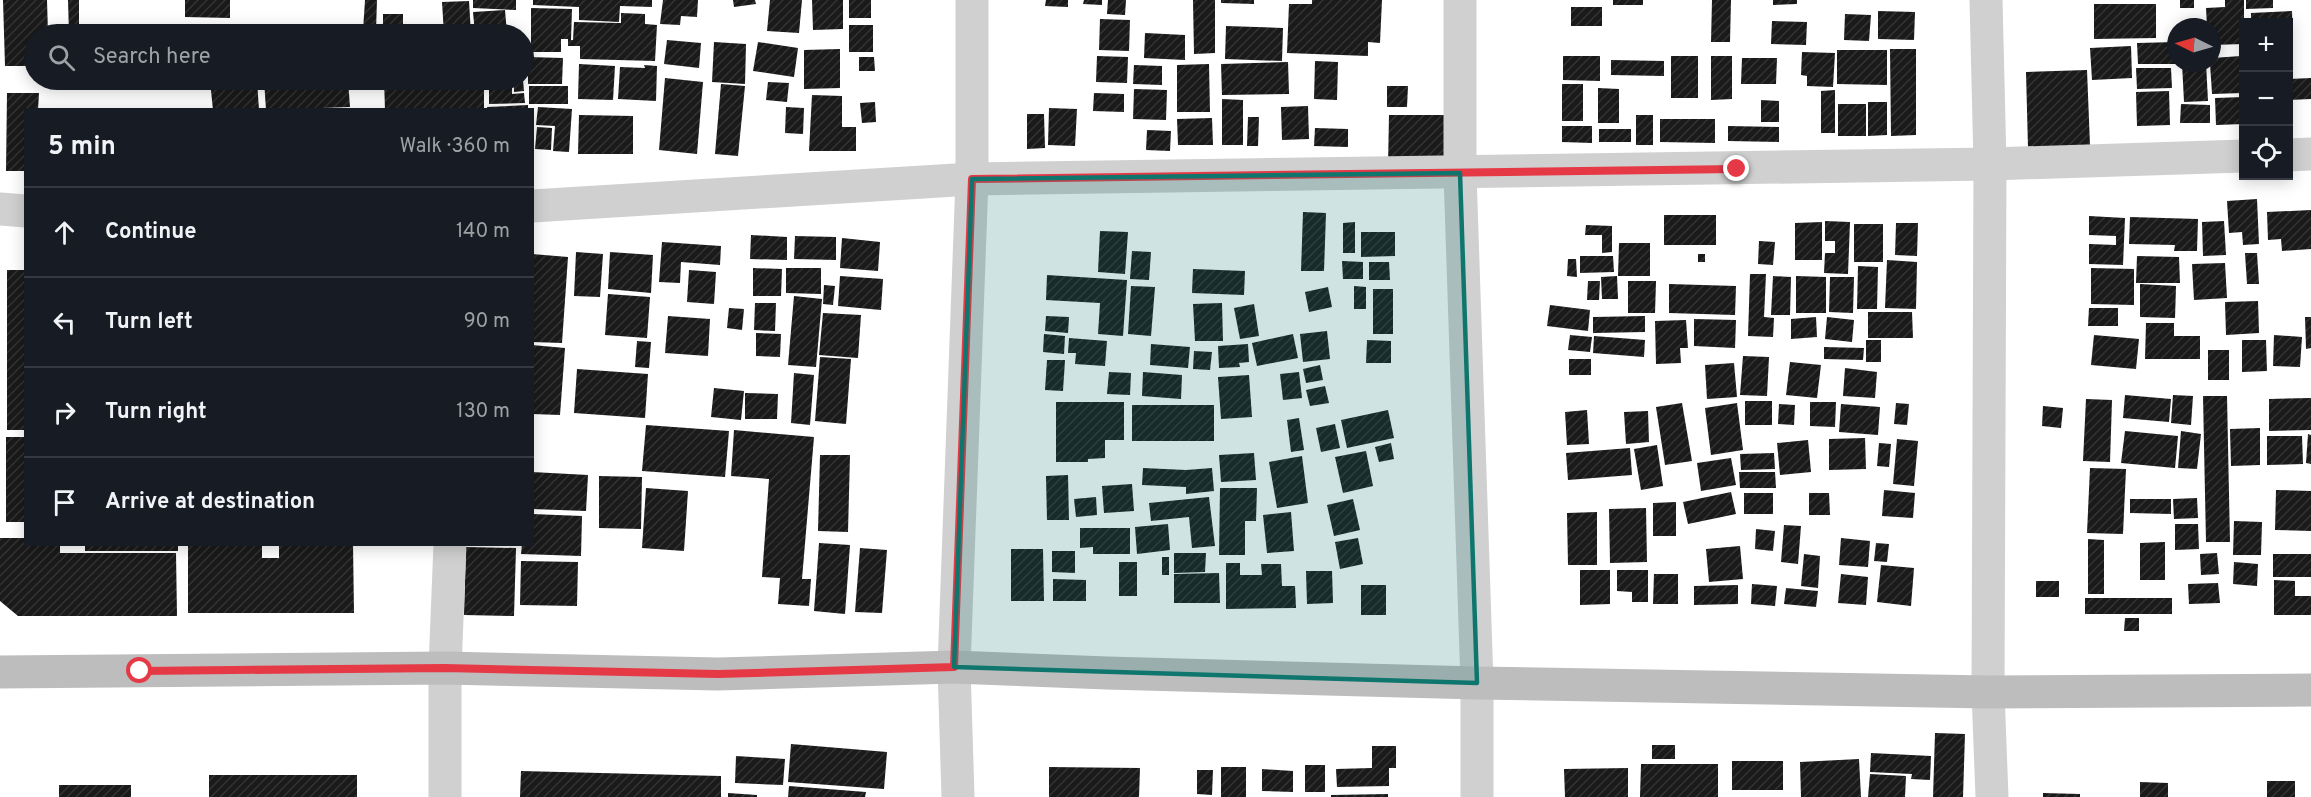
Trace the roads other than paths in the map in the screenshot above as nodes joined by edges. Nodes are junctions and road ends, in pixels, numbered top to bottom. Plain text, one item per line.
1 (972, 0) edge
2 (1460, 0) edge
3 (1986, 0) edge
4 (2311, 154) edge
5 (2293, 155) edge
6 (2239, 156) edge
7 (1990, 164) junction
8 (1460, 173) junction
9 (972, 179) junction
10 (534, 206) edge
11 (0, 209) edge
12 (24, 211) edge
13 (450, 546) edge
14 (954, 667) junction
15 (444, 668) junction
16 (0, 672) edge
17 (1478, 683) junction
18 (2311, 690) edge
19 (1988, 692) junction
20 (446, 797) edge
21 (958, 797) edge
22 (1477, 797) edge
23 (1992, 797) edge

1 - 9 street
2 - 8 street
3 - 7 street
4 - 5 street
6 - 7 street
7 - 8 street
7 - 19 street
8 - 9 street
8 - 17 street
9 - 10 street
9 - 14 street
11 - 12 street
13 - 15 street
14 - 15 main road
14 - 17 main road
14 - 21 street
15 - 16 main road
15 - 20 street
17 - 19 main road
17 - 22 street
18 - 19 main road
19 - 23 street

